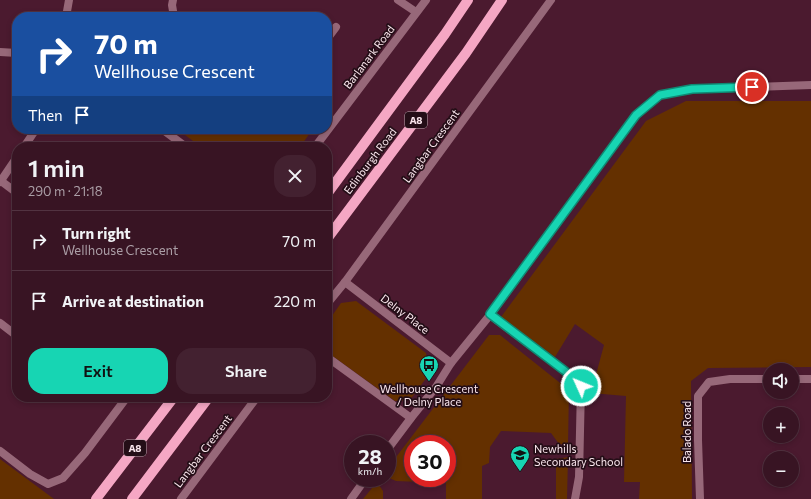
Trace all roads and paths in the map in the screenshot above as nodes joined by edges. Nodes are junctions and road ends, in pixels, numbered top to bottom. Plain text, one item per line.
1 (69, 0) edge
2 (173, 0) edge
3 (398, 0) edge
4 (426, 0) edge
5 (468, 0) edge
6 (502, 0) edge
7 (551, 0) edge
8 (67, 12) edge
9 (173, 12) edge
10 (416, 12) junction
11 (336, 27) dead end
12 (332, 32) edge
13 (0, 52) edge
14 (12, 53) edge
15 (811, 85) edge
16 (332, 122) edge
17 (169, 134) edge
18 (179, 142) edge
19 (12, 165) edge
20 (0, 181) edge
21 (332, 187) edge
22 (12, 189) edge
23 (332, 232) edge
24 (345, 282) junction
25 (332, 298) edge
26 (490, 314) junction
27 (0, 323) edge
28 (12, 332) edge
29 (332, 362) edge
30 (451, 363) junction
31 (763, 379) edge
32 (799, 379) edge
33 (811, 379) edge
34 (123, 402) edge
35 (170, 402) edge
36 (205, 402) edge
37 (253, 402) edge
38 (411, 418) junction
39 (396, 438) edge
40 (0, 451) edge
41 (360, 487) edge
42 (96, 499) edge
43 (132, 499) edge
44 (181, 499) edge
45 (351, 499) edge
46 (576, 499) edge
47 (700, 499) edge

1 - 8 street
2 - 9 street
3 - 10 street
4 - 10 street, Barlanark Road
5 - 21 main road, Edinburgh Road / A8
6 - 23 main road, Edinburgh Road / A8
7 - 24 street, Langbar Crescent
10 - 16 street, Barlanark Road
11 - 12 street
13 - 14 street
15 - 26 street
17 - 18 street
19 - 20 street
20 - 22 street
24 - 25 street, Langbar Crescent
24 - 30 street, Delny Place
26 - 30 street
26 - 46 street
27 - 28 street
29 - 38 street
30 - 38 street
31 - 47 street, Balado Road
32 - 33 street
34 - 40 street
35 - 42 main road, A8
36 - 43 main road, A8
37 - 44 street, Langbar Crescent
38 - 39 street
41 - 45 street

